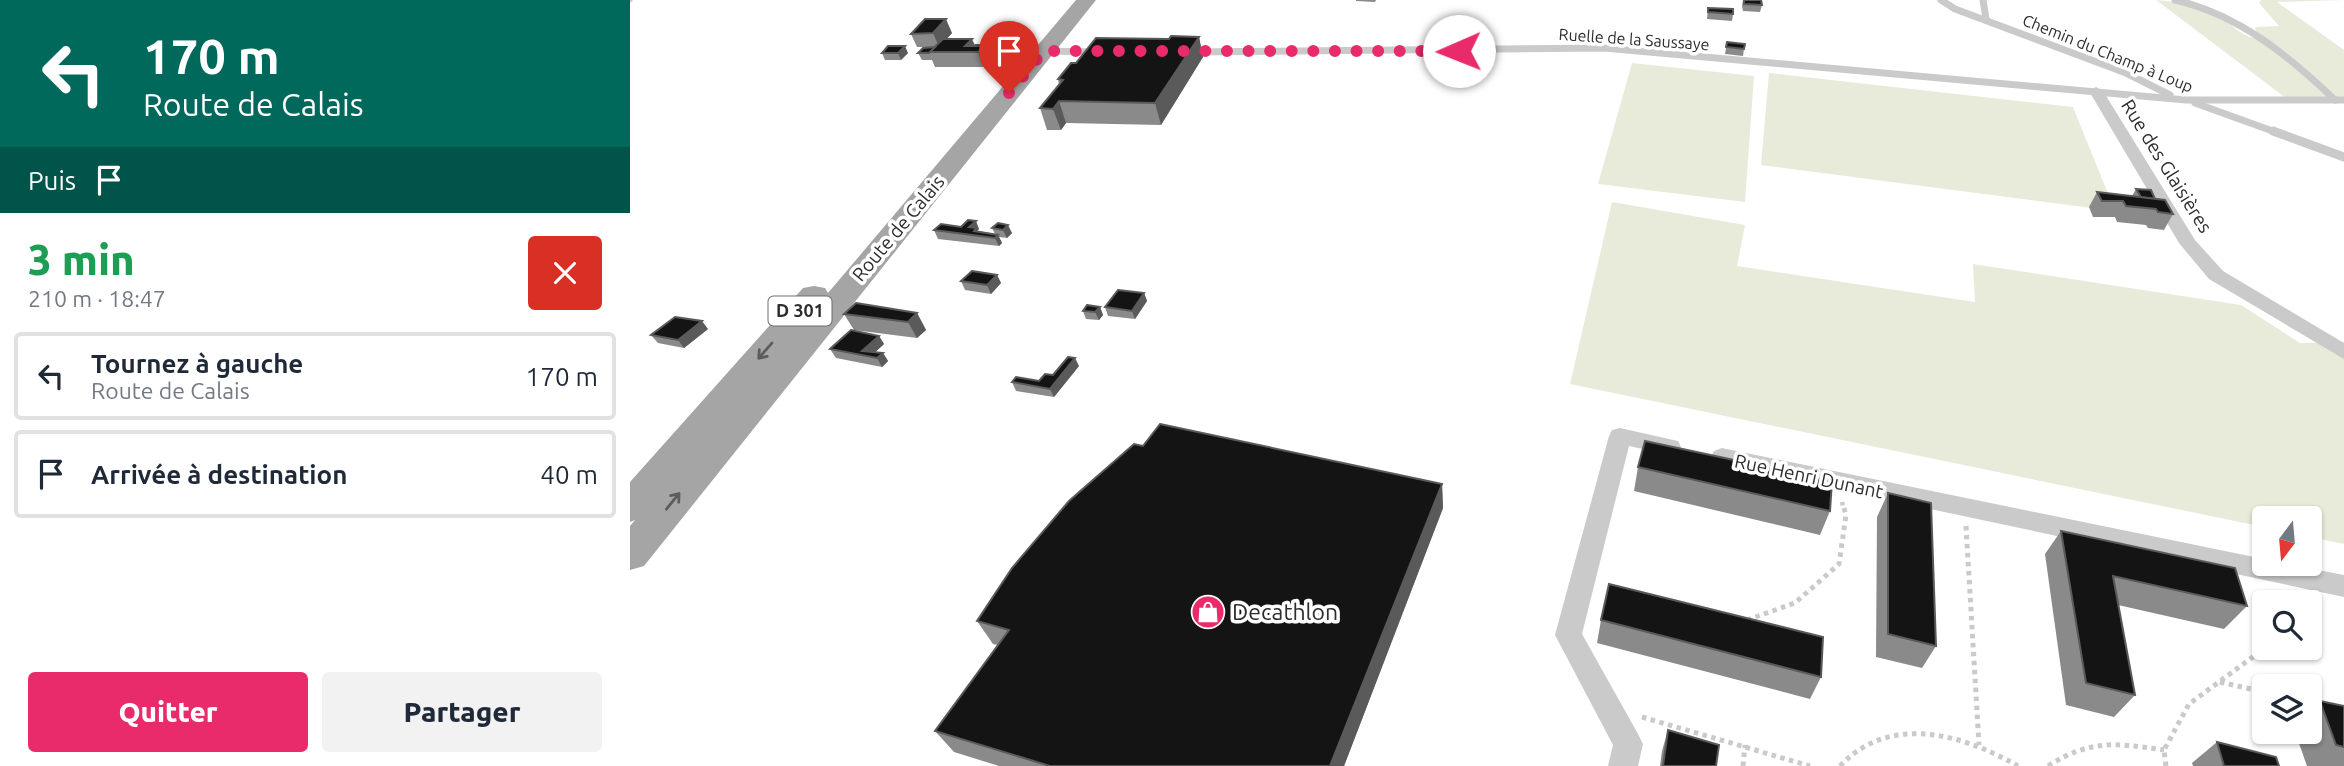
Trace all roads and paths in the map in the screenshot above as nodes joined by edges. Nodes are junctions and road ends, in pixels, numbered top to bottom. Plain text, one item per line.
1 (1068, 0) edge
2 (1086, 0) edge
3 (1941, 0) edge
4 (1983, 0) edge
5 (2175, 0) edge
6 (1986, 19) junction
7 (1044, 51) junction
8 (1110, 52) edge
9 (1188, 52) edge
10 (2096, 91) junction
11 (2186, 100) junction
12 (2339, 100) edge
13 (2344, 157) edge
14 (2344, 352) edge
15 (1836, 481) junction
16 (630, 507) edge
17 (1965, 508) junction
18 (630, 554) edge
19 (2344, 586) edge
20 (1742, 621) edge
21 (2252, 658) edge
22 (2219, 682) junction
23 (2252, 689) edge
24 (1614, 718) junction
25 (1745, 745) junction
26 (1979, 745) junction
27 (2164, 750) junction
28 (1623, 766) edge
29 (1743, 766) edge
30 (1810, 766) edge
31 (1840, 766) edge
32 (2018, 766) edge
33 (2048, 766) edge
34 (2166, 766) edge

1 -> 16 main road, Route de Calais / D 301
2 - 7 main road, Route de Calais / D 301
3 - 6 lane, Chemin du Champ à Loup
4 - 6 lane
5 - 12 lane
6 - 11 lane, Chemin du Champ à Loup
7 - 8 lane
18 -> 7 main road, Route de Calais / D 301
9 - 10 lane, Ruelle de la Saussaye
10 - 11 lane, Ruelle de la Saussaye
10 - 14 street, Rue des Glaisières
11 - 12 lane
11 - 13 lane, Chemin du Champ à Loup
15 - 17 street, Rue Henri Dunant
15 - 20 path
15 - 24 street, Rue Henri Dunant
17 - 19 street, Rue Henri Dunant
17 - 26 path
21 - 22 path
22 - 23 path
22 - 27 path
24 - 25 path
24 - 28 street, Rue Henri Dunant
25 - 29 path
25 - 30 path
26 - 31 path
26 - 32 path
27 - 33 path
27 - 34 path

